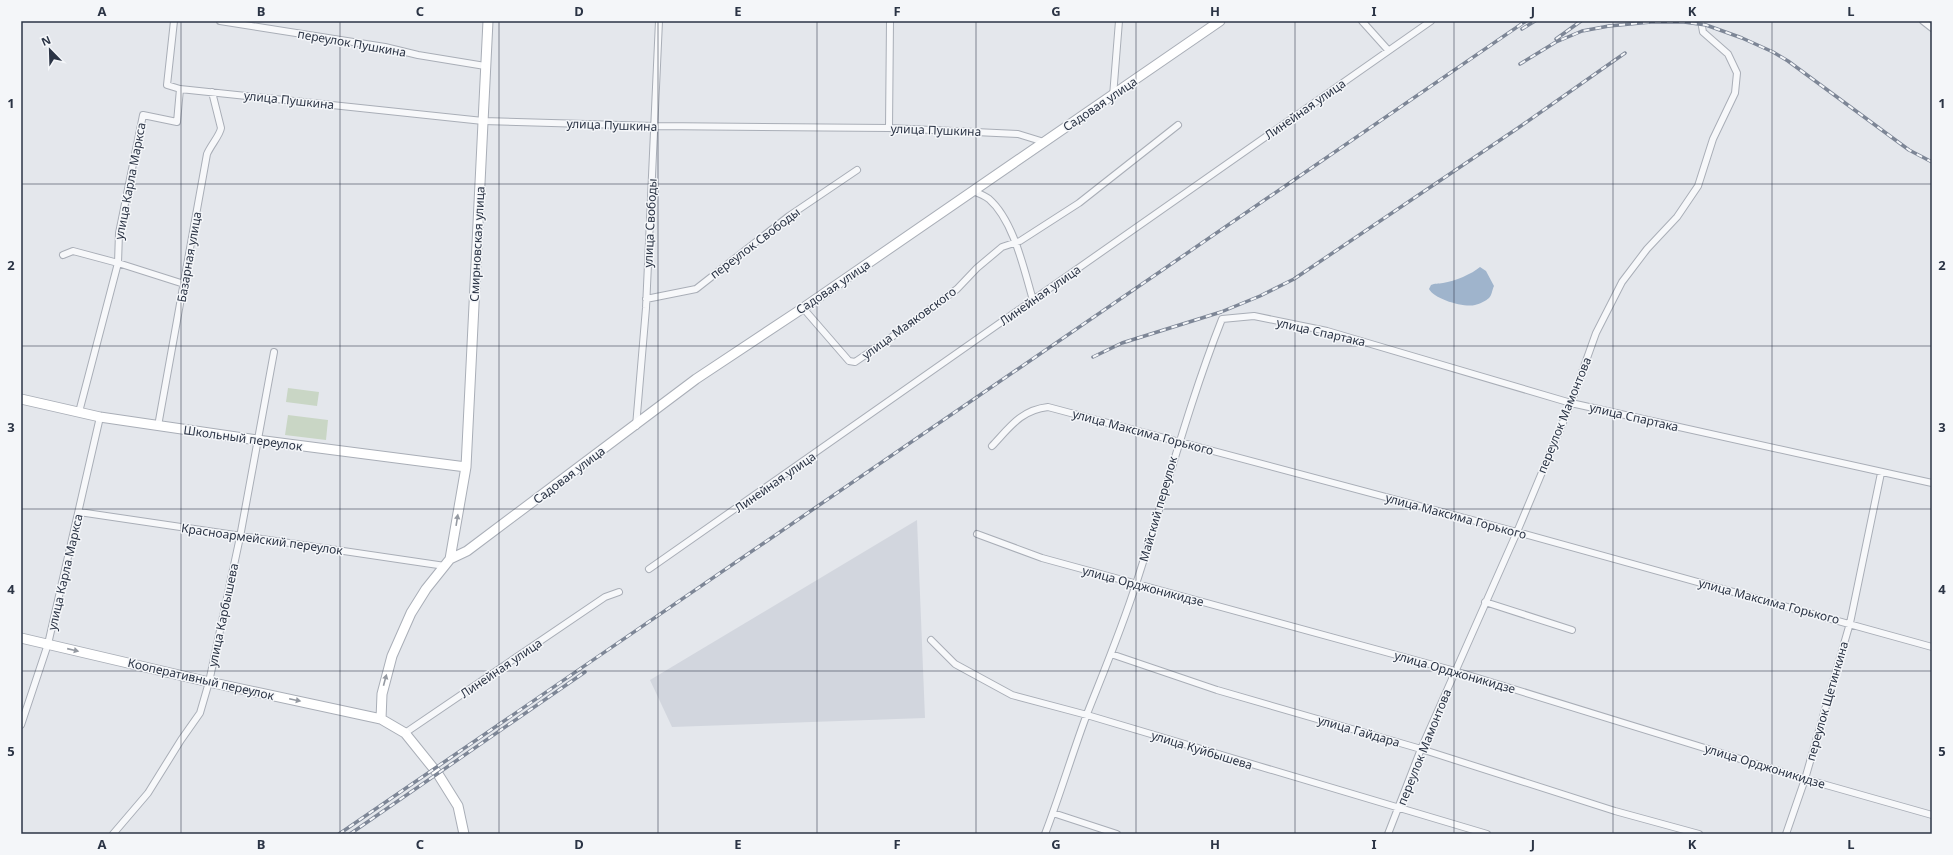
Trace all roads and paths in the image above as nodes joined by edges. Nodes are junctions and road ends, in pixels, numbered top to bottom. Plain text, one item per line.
1 (174, 21) edge
2 (220, 21) edge
3 (488, 21) edge
4 (659, 21) edge
5 (890, 21) edge
6 (1119, 21) edge
7 (1220, 21) edge
8 (1362, 21) edge
9 (1431, 21) edge
10 (1701, 21) edge
11 (1923, 21) edge
12 (1932, 28) edge
13 (1388, 50) junction
14 (485, 66) junction
15 (180, 89) junction
16 (212, 92) junction
17 (1113, 96) junction
18 (483, 121) junction
19 (1178, 125) dead end
20 (655, 126) junction
21 (889, 128) junction
22 (1044, 142) junction
23 (857, 170) dead end
24 (973, 190) junction
25 (1015, 243) junction
26 (63, 255) dead end
27 (118, 263) junction
28 (184, 284) junction
29 (646, 299) junction
30 (1033, 300) junction
31 (803, 308) junction
32 (1222, 319) joint
33 (274, 352) dead end
34 (21, 399) edge
35 (1571, 403) junction
36 (79, 412) junction
37 (100, 417) junction
38 (158, 426) junction
39 (636, 426) junction
40 (257, 440) junction
41 (1178, 441) junction
42 (992, 446) dead end
43 (466, 467) junction
44 (1881, 473) junction
45 (1932, 483) edge
46 (79, 512) junction
47 (1517, 532) junction
48 (977, 534) dead end
49 (240, 537) junction
50 (448, 562) junction
51 (649, 569) dead end
52 (1136, 584) junction
53 (619, 592) dead end
54 (1485, 602) junction
55 (1850, 624) junction
56 (1572, 630) dead end
57 (21, 638) edge
58 (931, 640) dead end
59 (48, 644) junction
60 (1932, 647) edge
61 (1111, 654) junction
62 (1455, 671) junction
63 (209, 682) junction
64 (1087, 715) junction
65 (381, 719) junction
66 (21, 725) edge
67 (405, 733) junction
68 (1421, 749) junction
69 (1805, 779) junction
70 (1398, 808) junction
71 (1053, 813) junction
72 (1932, 815) edge
73 (113, 834) edge
74 (464, 834) edge
75 (1045, 834) edge
76 (1117, 834) edge
77 (1388, 834) edge
78 (1486, 834) edge
79 (1698, 834) edge
80 (1786, 834) edge

1 - 15 street
2 - 14 street, переулок Пушкина
3 - 14 street, Смирновская улица
4 - 20 street, улица Свободы
5 - 21 street
6 - 17 street
7 - 17 street, Садовая улица
8 - 13 street
9 - 13 street, Линейная улица
10 - 35 street, переулок Мамонтова
11 - 12 street
13 - 30 street, Линейная улица
14 - 18 street, Смирновская улица
15 - 16 street, улица Пушкина
15 - 27 street, улица Карла Маркса
16 - 18 street, улица Пушкина
16 - 28 street, Базарная улица
17 - 22 street, Садовая улица
18 - 20 street, улица Пушкина
18 - 43 street, Смирновская улица
19 - 25 street, улица Маяковского
20 - 21 street, улица Пушкина
20 - 29 street, улица Свободы
21 - 22 street, улица Пушкина
22 - 24 street, Садовая улица
23 - 29 street, переулок Свободы
24 - 25 street
24 - 31 street, Садовая улица
25 - 30 street
25 - 31 street, улица Маяковского
26 - 27 street
27 - 28 street
27 - 36 street, улица Карла Маркса
28 - 38 street, Базарная улица
29 - 39 street, улица Свободы
30 - 51 street, Линейная улица
31 - 39 street, Садовая улица
32 - 35 street, улица Спартака
32 - 41 street, Майский переулок
33 - 40 street, улица Карбышева
34 - 36 street, Школьный переулок
35 - 44 street, улица Спартака
35 - 47 street, переулок Мамонтова
36 - 37 street, Школьный переулок
37 - 38 street, Школьный переулок
37 - 46 street, улица Карла Маркса
38 - 40 street, Школьный переулок
39 - 50 street, Садовая улица
40 - 43 street, Школьный переулок
40 - 49 street, улица Карбышева
41 - 42 street, улица Максима Горького
41 - 47 street, улица Максима Горького
41 - 52 street, Майский переулок
50 -> 43 street, Смирновская улица
44 - 45 street, улица Спартака
44 - 55 street, переулок Щетинкина
46 - 49 street, Красноармейский переулок
46 - 59 street, улица Карла Маркса
47 - 54 street, переулок Мамонтова
47 - 55 street, улица Максима Горького
48 - 52 street, улица Орджоникидзе
49 - 50 street, Красноармейский переулок
49 - 63 street, улица Карбышева
65 -> 50 street
52 - 61 street, Майский переулок
52 - 62 street, улица Орджоникидзе
53 - 67 street, Линейная улица
54 - 56 street
54 - 62 street, переулок Мамонтова
55 - 60 street, улица Максима Горького
55 - 69 street, переулок Щетинкина
57 - 59 street, Кооперативный переулок
58 - 64 street, улица Куйбышева
59 -> 63 street, Кооперативный переулок
59 - 66 street, улица Карла Маркса
61 - 64 street, Майский переулок
61 - 68 street, улица Гайдара
62 - 68 street, переулок Мамонтова
62 - 69 street, улица Орджоникидзе
63 -> 65 street, Кооперативный переулок
63 - 73 street, улица Карбышева
64 - 70 street, улица Куйбышева
64 - 71 street, Майский переулок
65 - 67 street, Кооперативный переулок
67 - 74 street
68 - 70 street, переулок Мамонтова
68 - 79 street, улица Гайдара
69 - 72 street, улица Орджоникидзе
69 - 80 street, переулок Щетинкина
70 - 77 street, переулок Мамонтова
70 - 78 street, улица Куйбышева
71 - 75 street, Майский переулок
71 - 76 street

